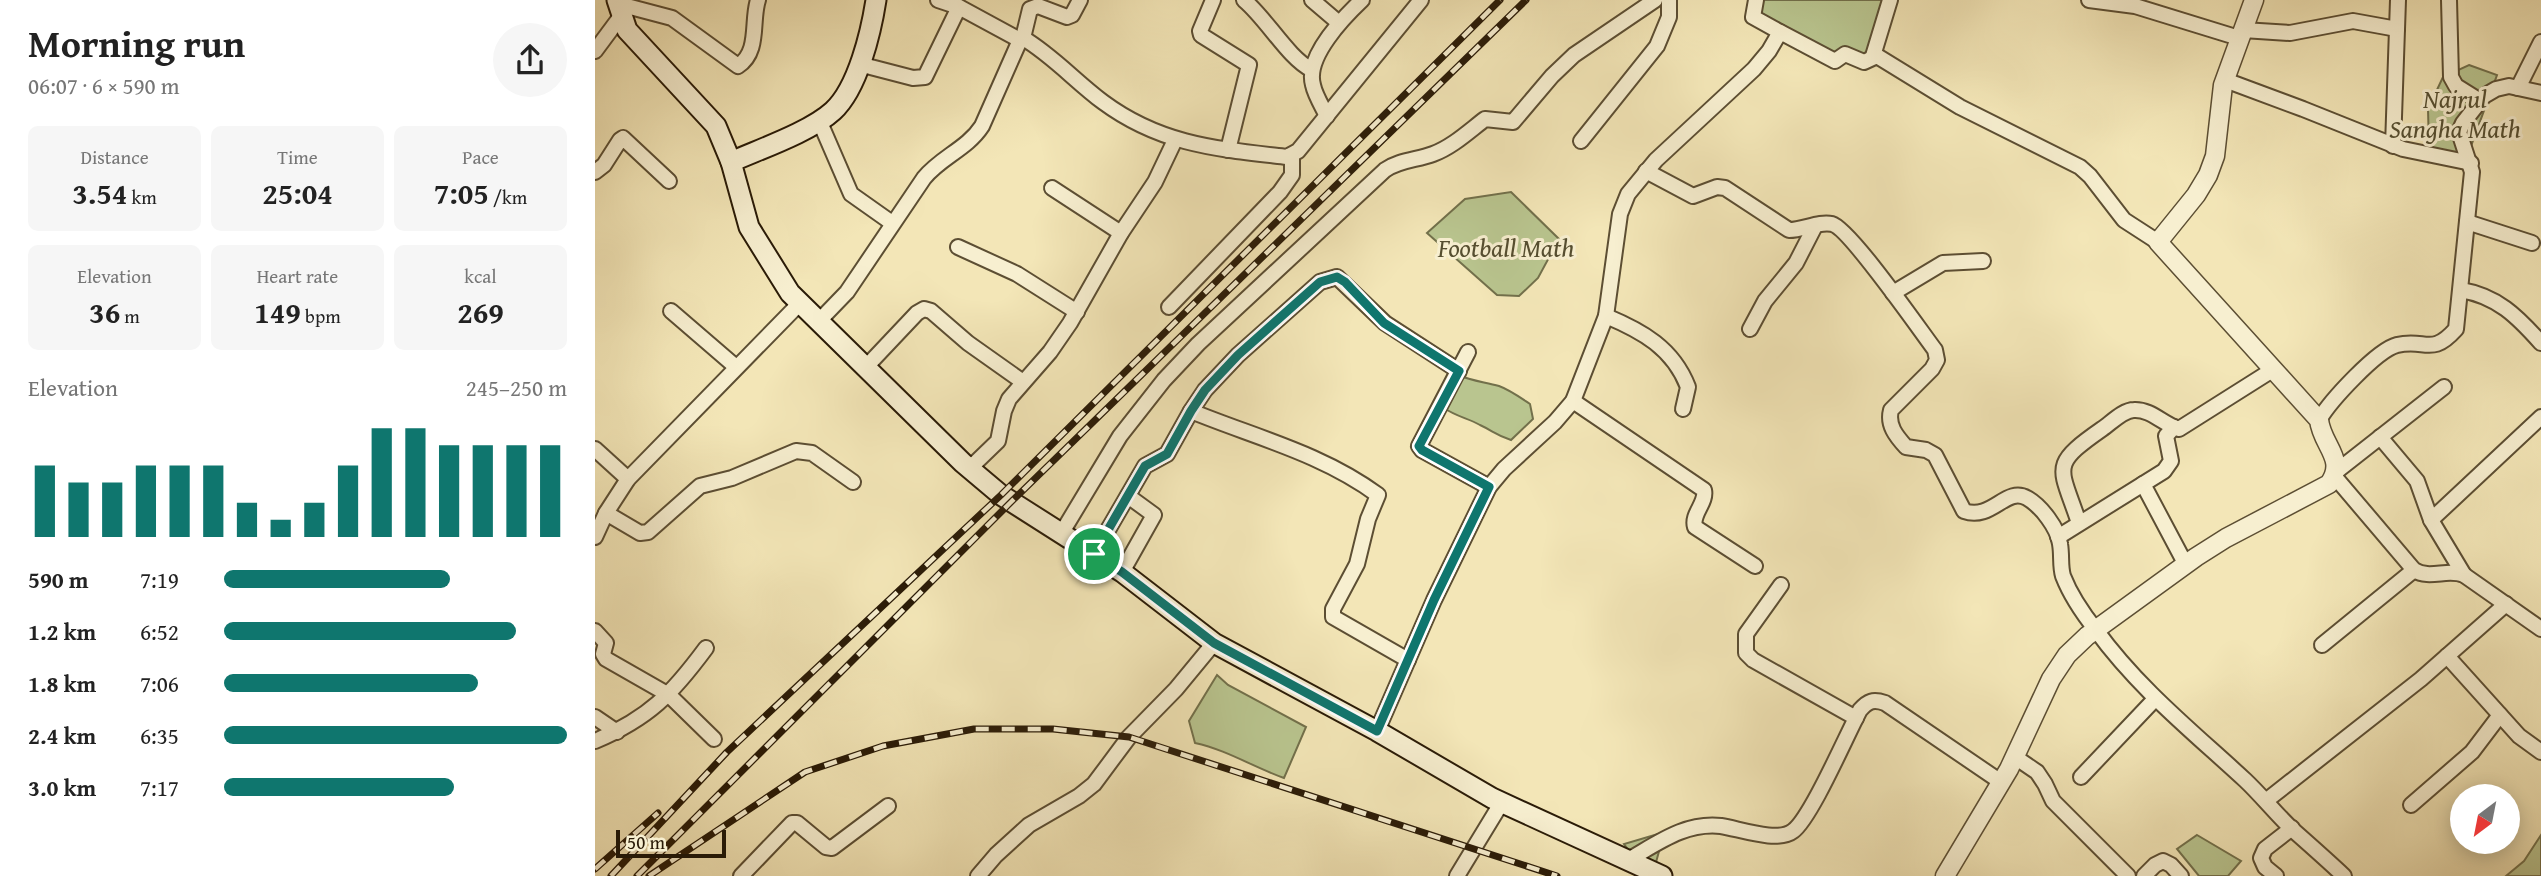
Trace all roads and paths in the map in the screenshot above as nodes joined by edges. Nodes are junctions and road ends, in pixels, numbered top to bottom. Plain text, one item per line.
1 (758, 0) edge
2 (876, 0) edge
3 (938, 0) edge
4 (1080, 0) edge
5 (1213, 0) edge
6 (1244, 0) edge
7 (1312, 0) edge
8 (1362, 0) edge
9 (1655, 0) edge
10 (1669, 0) edge
11 (1756, 0) edge
12 (1890, 0) edge
13 (2089, 0) edge
14 (2254, 0) edge
15 (2398, 0) edge
16 (2449, 0) edge
17 (1417, 1) edge
18 (619, 7) edge
19 (960, 7) junction
20 (1339, 23) junction
21 (2397, 29) junction
22 (1780, 32) junction
23 (2241, 34) junction
24 (1021, 39) junction
25 (2541, 42) edge
26 (595, 51) edge
27 (1874, 56) junction
28 (859, 64) junction
29 (1312, 70) junction
30 (2225, 80) junction
31 (2518, 88) junction
32 (2541, 93) edge
33 (2480, 101) junction
34 (1327, 116) junction
35 (819, 120) junction
36 (1175, 140) junction
37 (1581, 141) dead end
38 (2393, 146) junction
39 (1228, 150) junction
40 (1292, 156) junction
41 (731, 162) junction
42 (2471, 163) junction
43 (1646, 171) junction
44 (595, 172) edge
45 (669, 181) dead end
46 (1052, 188) dead end
47 (2467, 222) junction
48 (892, 223) junction
49 (1815, 226) junction
50 (1122, 233) junction
51 (2158, 242) junction
52 (2532, 243) dead end
53 (958, 247) dead end
54 (1983, 261) dead end
55 (2461, 290) junction
56 (1893, 293) junction
57 (800, 303) junction
58 (1169, 307) dead end
59 (671, 312) dead end
60 (1077, 312) junction
61 (1606, 316) junction
62 (819, 321) junction
63 (1750, 329) dead end
64 (2541, 343) edge
65 (1468, 352) dead end
66 (736, 367) junction
67 (866, 368) junction
68 (2274, 369) junction
69 (1459, 371) junction
70 (1023, 382) junction
71 (2444, 387) dead end
72 (1573, 401) junction
73 (1683, 409) dead end
74 (1191, 411) junction
75 (2541, 417) edge
76 (2319, 420) junction
77 (2174, 428) junction
78 (2379, 437) junction
79 (595, 449) edge
80 (969, 469) junction
81 (2336, 474) junction
82 (628, 479) junction
83 (853, 482) dead end
84 (2143, 484) junction
85 (1489, 487) junction
86 (1128, 496) junction
87 (606, 513) junction
88 (2431, 520) junction
89 (2079, 523) junction
90 (1061, 534) junction
91 (595, 537) edge
92 (2058, 537) junction
93 (1094, 554) junction
94 (2186, 565) junction
95 (1755, 566) dead end
96 (2414, 570) junction
97 (1122, 572) junction
98 (2464, 575) junction
99 (1781, 585) dead end
100 (2506, 604) junction
101 (2541, 629) edge
102 (2095, 630) junction
103 (595, 631) edge
104 (1214, 643) junction
105 (2322, 645) dead end
106 (706, 648) dead end
107 (2447, 656) junction
108 (1408, 660) junction
109 (669, 695) junction
110 (2155, 699) junction
111 (2500, 715) junction
112 (595, 717) edge
113 (1856, 719) junction
114 (1377, 731) junction
115 (617, 732) junction
116 (714, 739) dead end
117 (595, 741) edge
118 (2541, 752) edge
119 (2015, 757) junction
120 (2081, 777) dead end
121 (2001, 782) junction
122 (2267, 800) junction
123 (1502, 802) junction
124 (2411, 805) dead end
125 (888, 806) dead end
126 (2292, 828) junction
127 (1628, 860) junction
128 (2266, 873) edge
129 (741, 876) edge
130 (978, 876) edge
131 (1457, 876) edge
132 (1662, 876) edge
133 (1945, 876) edge
134 (2128, 876) edge
135 (2144, 876) edge
136 (2181, 876) edge
137 (2344, 876) edge

1 - 18 street
2 - 28 main road
3 - 19 street
4 - 24 street
5 - 39 street
6 - 29 street
7 - 20 street
8 - 20 street
9 - 90 street
10 - 37 street
11 - 22 street
12 - 27 street
13 - 23 street
14 - 23 street
15 - 21 street
16 - 33 street
17 - 34 street
18 - 26 street
18 - 41 main road
19 - 24 street
19 - 28 street
20 - 29 street
21 - 23 street
21 - 38 street
22 - 27 street
22 - 43 street
23 - 30 street
24 - 36 street
24 - 48 street
25 - 31 street
27 - 51 street
28 - 35 main road
29 - 34 street
30 - 38 street
30 - 51 street
31 - 32 street
31 - 33 street
33 - 42 street
34 - 40 street
35 - 41 main road
35 - 48 street
36 - 39 street
36 - 50 street
38 - 42 street
39 - 40 street
40 - 58 street
41 - 57 main road
42 - 47 street
43 - 49 street
43 - 61 street
44 - 45 street
46 - 50 street
47 - 52 street
47 - 55 street
48 - 62 street
49 - 56 street
49 - 63 street
50 - 60 street
51 - 68 street
53 - 60 street
54 - 56 street
55 - 64 street
55 - 76 street
56 - 92 street
57 - 62 main road
57 - 66 street
59 - 66 street
60 - 70 street
61 - 72 street
61 - 73 street
62 - 67 main road
65 - 69 street
66 - 82 street
67 - 70 street
67 - 80 main road
68 - 76 street
68 - 77 street
69 - 74 street
69 - 85 street
70 - 80 street
71 - 78 street
72 - 85 street
72 - 95 street
74 - 86 street
74 - 108 street
75 - 88 street
76 - 81 street
77 - 84 street
77 - 89 street
78 - 81 street
78 - 88 street
79 - 82 street
80 - 90 main road
81 - 94 street
81 - 96 street
82 - 87 street
83 - 87 street
84 - 89 street
84 - 94 street
85 - 108 street
86 - 93 street
86 - 97 street
87 - 91 street
88 - 98 street
89 - 92 street
90 - 93 main road
92 - 102 street
93 - 97 main road
94 - 102 street
96 - 98 street
96 - 105 street
97 - 104 main road
98 - 100 street
99 - 113 street
100 - 101 street
100 - 107 street
102 - 110 street
102 - 119 street
103 - 109 street
104 - 114 main road
104 - 130 street
106 - 109 street
107 - 111 street
107 - 122 street
108 - 114 street
109 - 115 street
109 - 116 street
110 - 120 street
110 - 122 street
111 - 118 street
111 - 124 street
112 - 115 street
113 - 121 street
113 - 127 street
114 - 123 main road
115 - 117 street
119 - 121 street
119 - 134 street
121 - 133 street
122 - 126 street
123 - 127 main road
123 - 131 street
125 - 129 street
126 - 128 street
126 - 137 street
127 - 132 main road
135 - 136 street

